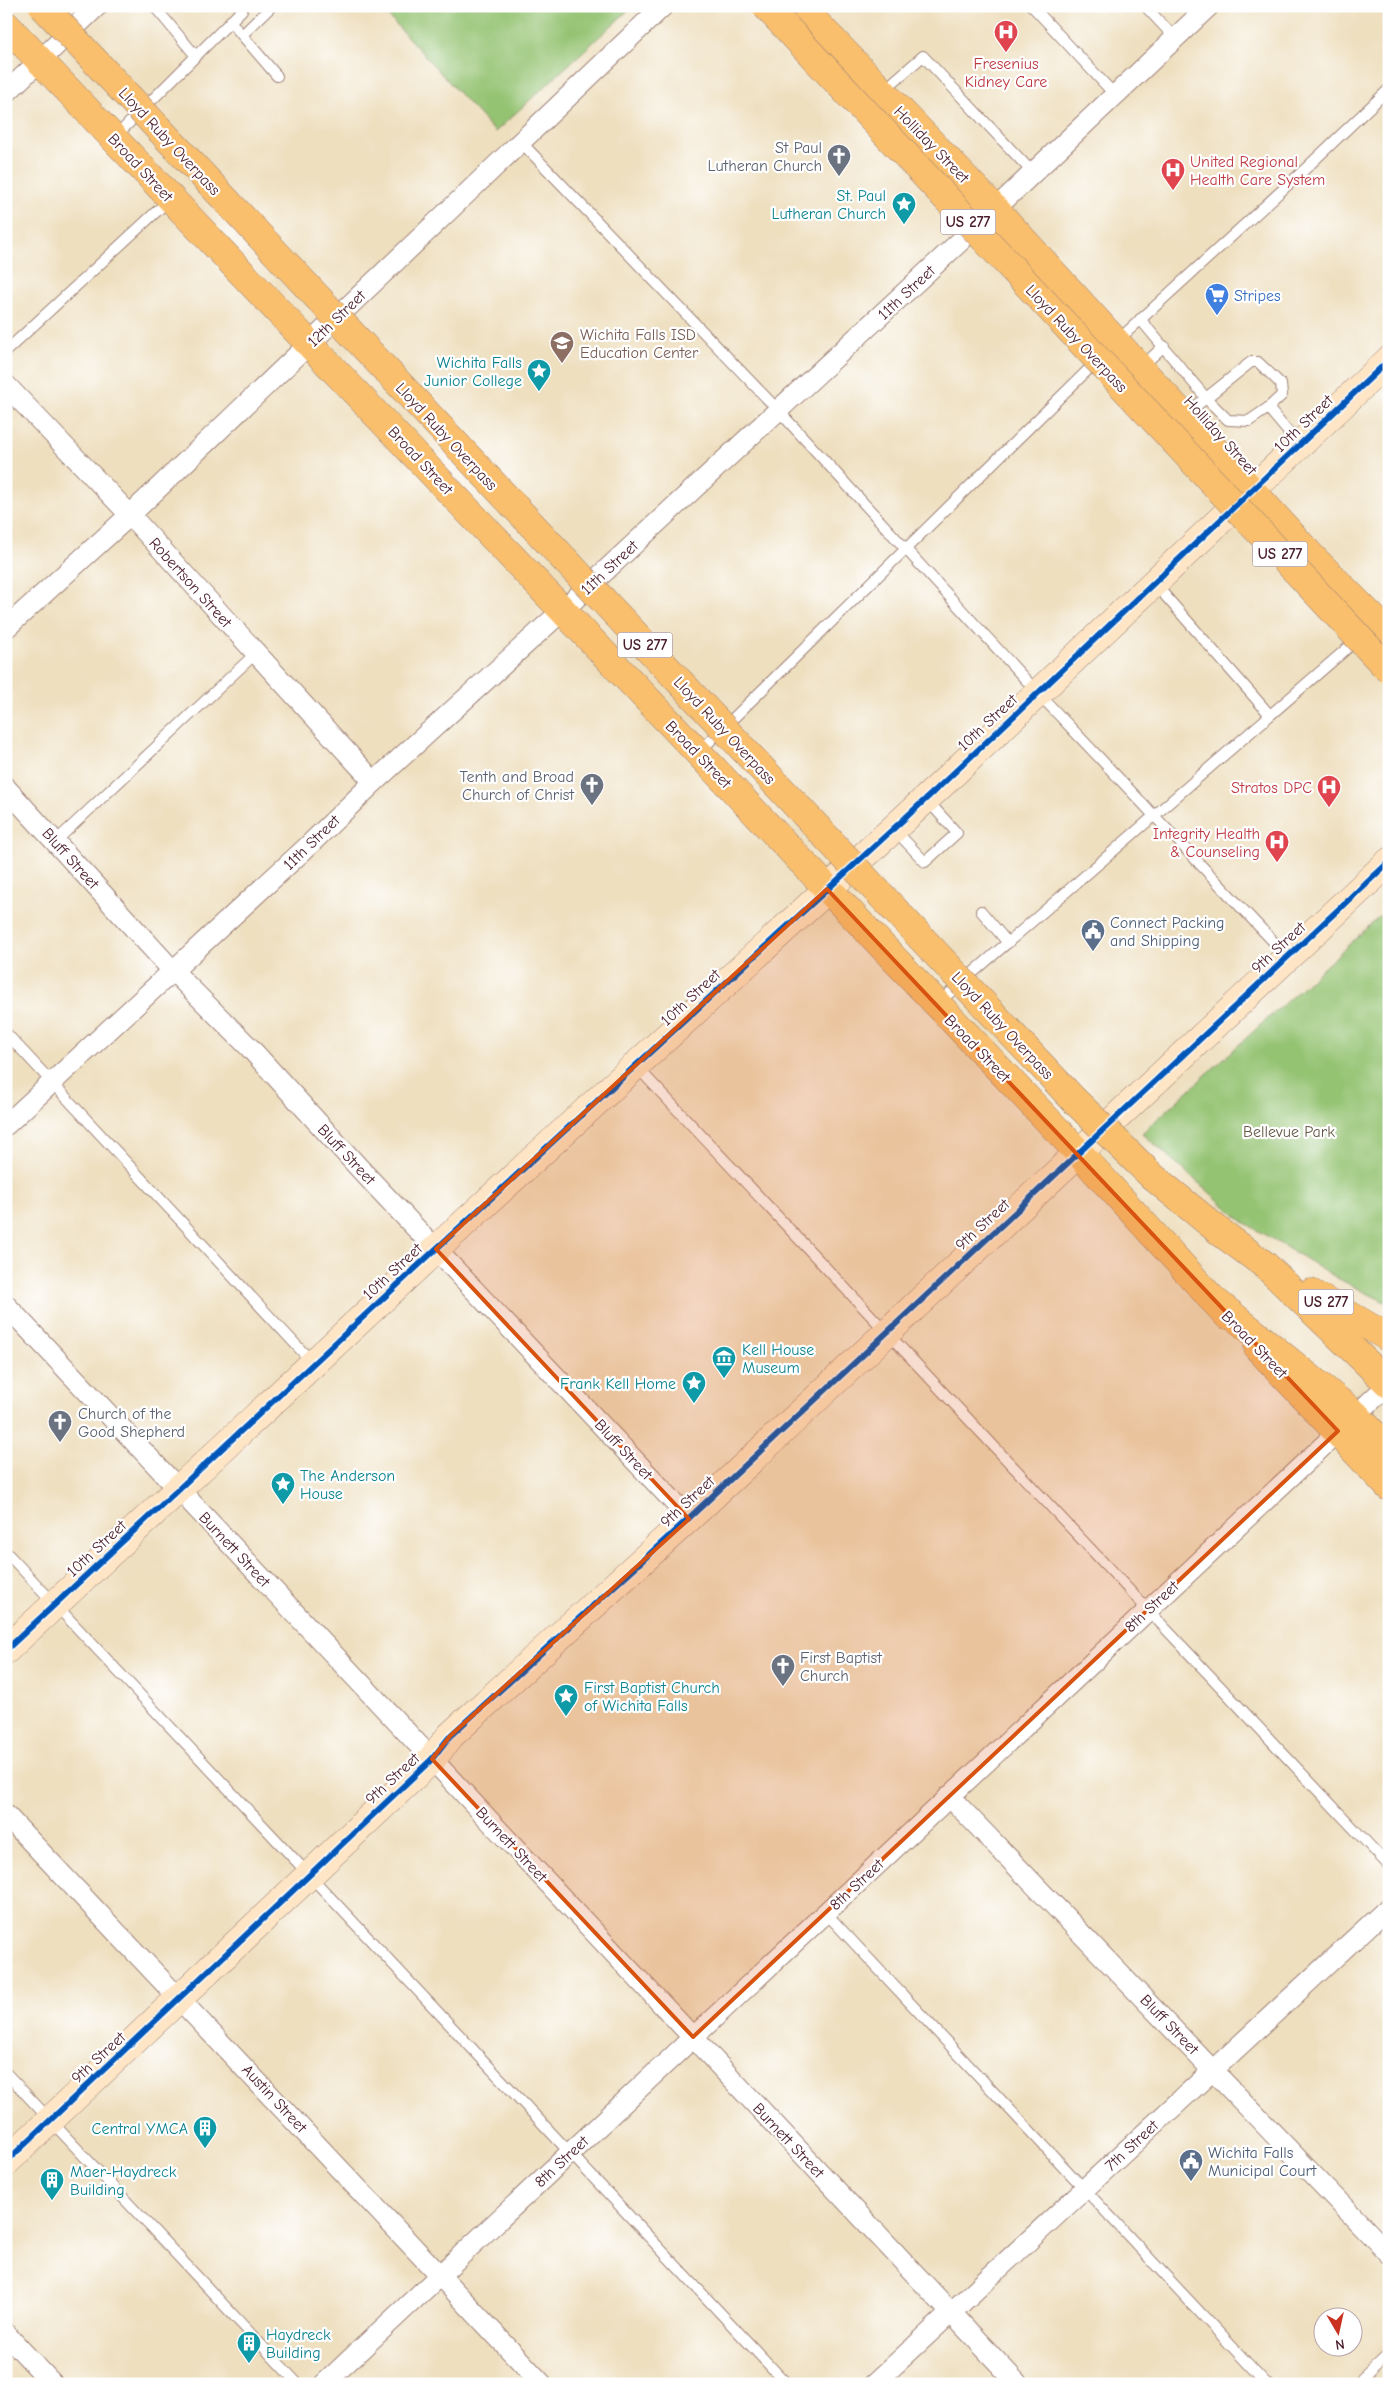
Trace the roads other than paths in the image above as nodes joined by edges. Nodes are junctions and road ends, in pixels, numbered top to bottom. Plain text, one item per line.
1 (43, 6) edge
2 (97, 6) edge
3 (154, 6) edge
4 (272, 6) edge
5 (663, 6) edge
6 (766, 6) edge
7 (800, 6) edge
8 (1032, 6) edge
9 (1145, 6) edge
10 (1209, 6) edge
11 (242, 10) dead end
12 (230, 21) junction
13 (6, 25) edge
14 (242, 35) junction
15 (1175, 38) junction
16 (195, 55) junction
17 (40, 61) junction
18 (277, 76) dead end
19 (1389, 89) edge
20 (882, 92) junction
21 (6, 93) edge
22 (1115, 95) junction
23 (114, 138) junction
24 (521, 142) junction
25 (1033, 174) junction
26 (171, 198) junction
27 (995, 209) junction
28 (1140, 319) junction
29 (310, 343) junction
30 (1164, 346) junction
31 (1110, 348) junction
32 (6, 351) edge
33 (1389, 360) edge
34 (1141, 367) junction
35 (6, 385) edge
36 (1206, 398) junction
37 (1268, 408) junction
38 (778, 410) junction
39 (1185, 415) junction
40 (1300, 446) junction
41 (1253, 490) junction
42 (130, 515) junction
43 (906, 548) junction
44 (1154, 583) junction
45 (562, 610) junction
46 (6, 628) edge
47 (1383, 628) edge
48 (256, 653) junction
49 (1389, 670) edge
50 (1038, 692) junction
51 (1270, 715) junction
52 (698, 752) junction
53 (374, 782) junction
54 (6, 788) edge
55 (926, 798) junction
56 (1154, 816) junction
57 (893, 828) junction
58 (56, 841) junction
59 (1389, 862) edge
60 (827, 889) junction
61 (982, 911) dead end
62 (1008, 943) junction
63 (1287, 957) junction
64 (173, 971) junction
65 (937, 1004) junction
66 (6, 1033) edge
67 (635, 1065) junction
68 (52, 1082) junction
69 (6, 1125) edge
70 (1078, 1152) junction
71 (436, 1249) junction
72 (1265, 1265) junction
73 (6, 1305) edge
74 (887, 1332) junction
75 (1389, 1338) edge
76 (314, 1363) junction
77 (1389, 1384) edge
78 (1347, 1423) junction
79 (1389, 1450) edge
80 (1389, 1487) edge
81 (179, 1489) junction
82 (689, 1518) junction
83 (6, 1552) edge
84 (56, 1604) junction
85 (1148, 1610) junction
86 (6, 1650) edge
87 (432, 1759) junction
88 (949, 1796) junction
89 (6, 1815) edge
90 (1389, 1866) edge
91 (310, 1875) junction
92 (1389, 1907) edge
93 (825, 1912) junction
94 (181, 1998) junction
95 (693, 2037) junction
96 (1213, 2069) junction
97 (6, 2073) edge
98 (51, 2120) junction
99 (570, 2152) junction
100 (6, 2162) edge
101 (1083, 2188) junction
102 (1389, 2254) edge
103 (440, 2274) junction
104 (950, 2311) junction
105 (6, 2334) edge
106 (1389, 2353) edge
107 (53, 2384) edge
108 (298, 2384) edge
109 (324, 2384) edge
110 (542, 2384) edge
111 (787, 2384) edge
112 (874, 2384) edge
113 (1018, 2384) edge
114 (1267, 2384) edge
115 (1356, 2384) edge

1 - 72 main road, Lloyd Ruby Overpass / US 277, bridge
2 - 17 street
3 - 16 lane
4 - 14 lane
5 - 24 street, 12th Street
6 - 49 main road, Lloyd Ruby Overpass / US 277, bridge
7 - 20 main road, Holliday Street
8 - 22 lane
9 - 15 lane
10 - 15 street, 11th Street
11 - 12 lane
12 - 14 lane
12 - 16 lane
13 - 17 main road, Broad Street
14 - 18 lane
15 - 22 street, 11th Street
16 - 23 lane
17 - 21 street
17 - 23 main road, Broad Street
19 - 28 lane
20 - 25 lane
20 - 27 main road, Holliday Street
22 - 25 street, 11th Street
23 - 26 main road, Broad Street
24 - 29 street, 12th Street
24 - 38 lane
25 - 27 street, 11th Street
26 - 29 main road, Broad Street
26 - 32 lane
27 - 31 main road, Holliday Street
27 - 38 street, 11th Street
28 - 30 lane
28 - 31 lane
29 - 42 street, 12th Street
29 - 45 main road, Broad Street
30 - 34 lane
30 - 36 lane
31 - 34 main road, Holliday Street
31 - 43 lane
33 - 40 street, 10th Street
34 - 39 main road, Holliday Street
35 - 42 street, Robertson Street
36 - 37 lane
36 - 37 lane
36 - 39 lane
37 - 40 lane
38 - 43 lane
38 - 45 street, 11th Street
39 - 41 main road, Holliday Street
40 - 41 street, 10th Street
41 - 44 street, 10th Street
41 - 47 main road, Holliday Street
42 - 46 street, 12th Street
42 - 48 street, Robertson Street
43 - 50 lane
43 - 52 lane
44 - 50 street, 10th Street
44 - 51 lane
45 - 52 main road, Broad Street
45 - 53 street, 11th Street
47 - 51 lane
48 - 53 street, Robertson Street
48 - 58 lane
50 - 55 street, 10th Street
50 - 56 lane
51 - 56 lane
52 - 60 main road, Broad Street
53 - 64 street, 11th Street
54 - 58 street, Bluff Street
55 - 57 street, 10th Street
55 - 57 lane
56 - 62 lane
56 - 63 lane
57 - 60 street, 10th Street
58 - 64 street, Bluff Street
59 - 63 street, 9th Street
60 - 65 main road, Broad Street
60 - 67 street, 10th Street
61 - 62 lane
62 - 65 lane
63 - 70 street, 9th Street
64 - 68 street, 11th Street
64 - 71 street, Bluff Street
65 - 70 main road, Broad Street
66 - 68 lane
67 - 71 street, 10th Street
67 - 74 lane
68 - 69 street, 11th Street
68 - 76 lane
70 - 74 street, 9th Street
70 - 78 main road, Broad Street
71 - 76 street, 10th Street
71 - 82 street, Bluff Street
72 - 75 main road, Lloyd Ruby Overpass / US 277
72 - 77 main road
73 - 81 street, Burnett Street
74 - 82 street, 9th Street
74 - 85 lane
76 - 81 street, 10th Street
77 - 78 street, 8th Street
78 - 79 main road
78 - 80 main road
78 - 85 street, 8th Street
81 - 84 street, 10th Street
81 - 87 street, Burnett Street
82 - 87 street, 9th Street
83 - 84 lane
84 - 86 street, 10th Street
84 - 91 lane
85 - 88 street, 8th Street
85 - 90 lane
87 - 91 street, 9th Street
87 - 95 street, Burnett Street
88 - 93 street, 8th Street
88 - 96 street, Bluff Street
89 - 94 street, Austin Street
91 - 94 street, 9th Street
91 - 99 lane
92 - 96 street, 7th Street
93 - 95 street, 8th Street
93 - 101 lane
94 - 98 street, 9th Street
94 - 103 street, Austin Street
95 - 99 street, 8th Street
95 - 104 street, Burnett Street
96 - 101 street, 7th Street
96 - 102 street, Bluff Street
97 - 98 lane
98 - 100 street, 9th Street
98 - 108 lane
99 - 103 street, 8th Street
99 - 111 lane
101 - 104 street, 7th Street
101 - 114 lane
103 - 109 street, 8th Street
103 - 110 street, Austin Street
104 - 112 street, 7th Street
104 - 113 street, Burnett Street
105 - 107 street
106 - 115 lane

